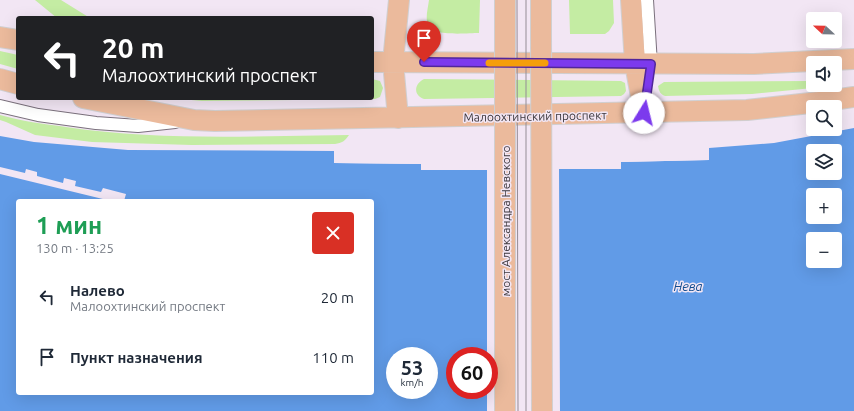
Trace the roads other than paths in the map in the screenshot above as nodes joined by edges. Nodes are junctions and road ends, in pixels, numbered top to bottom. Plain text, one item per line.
1 (398, 0) edge
2 (505, 0) edge
3 (541, 0) edge
4 (631, 0) edge
5 (647, 0) edge
6 (0, 37) edge
7 (16, 40) edge
8 (854, 59) edge
9 (374, 62) edge
10 (401, 62) junction
11 (643, 64) junction
12 (0, 79) edge
13 (16, 83) edge
14 (854, 97) edge
15 (93, 100) edge
16 (0, 106) edge
17 (644, 113) junction
18 (398, 118) junction
19 (194, 120) junction
20 (505, 411) edge
21 (542, 411) edge

1 - 10 main road
2 - 20 main road, мост Александра Невского, bridge
3 - 21 main road, bridge
4 - 11 main road
5 - 11 street
6 - 7 main road
8 - 11 main road
9 - 10 main road
10 - 11 main road
10 - 18 main road
11 - 17 main road
12 - 13 main road
14 - 17 main road, Малоохтинский проспект
15 - 19 main road, Малоохтинский проспект
16 - 19 street
17 - 18 main road, Малоохтинский проспект
18 - 19 main road, Малоохтинский проспект

